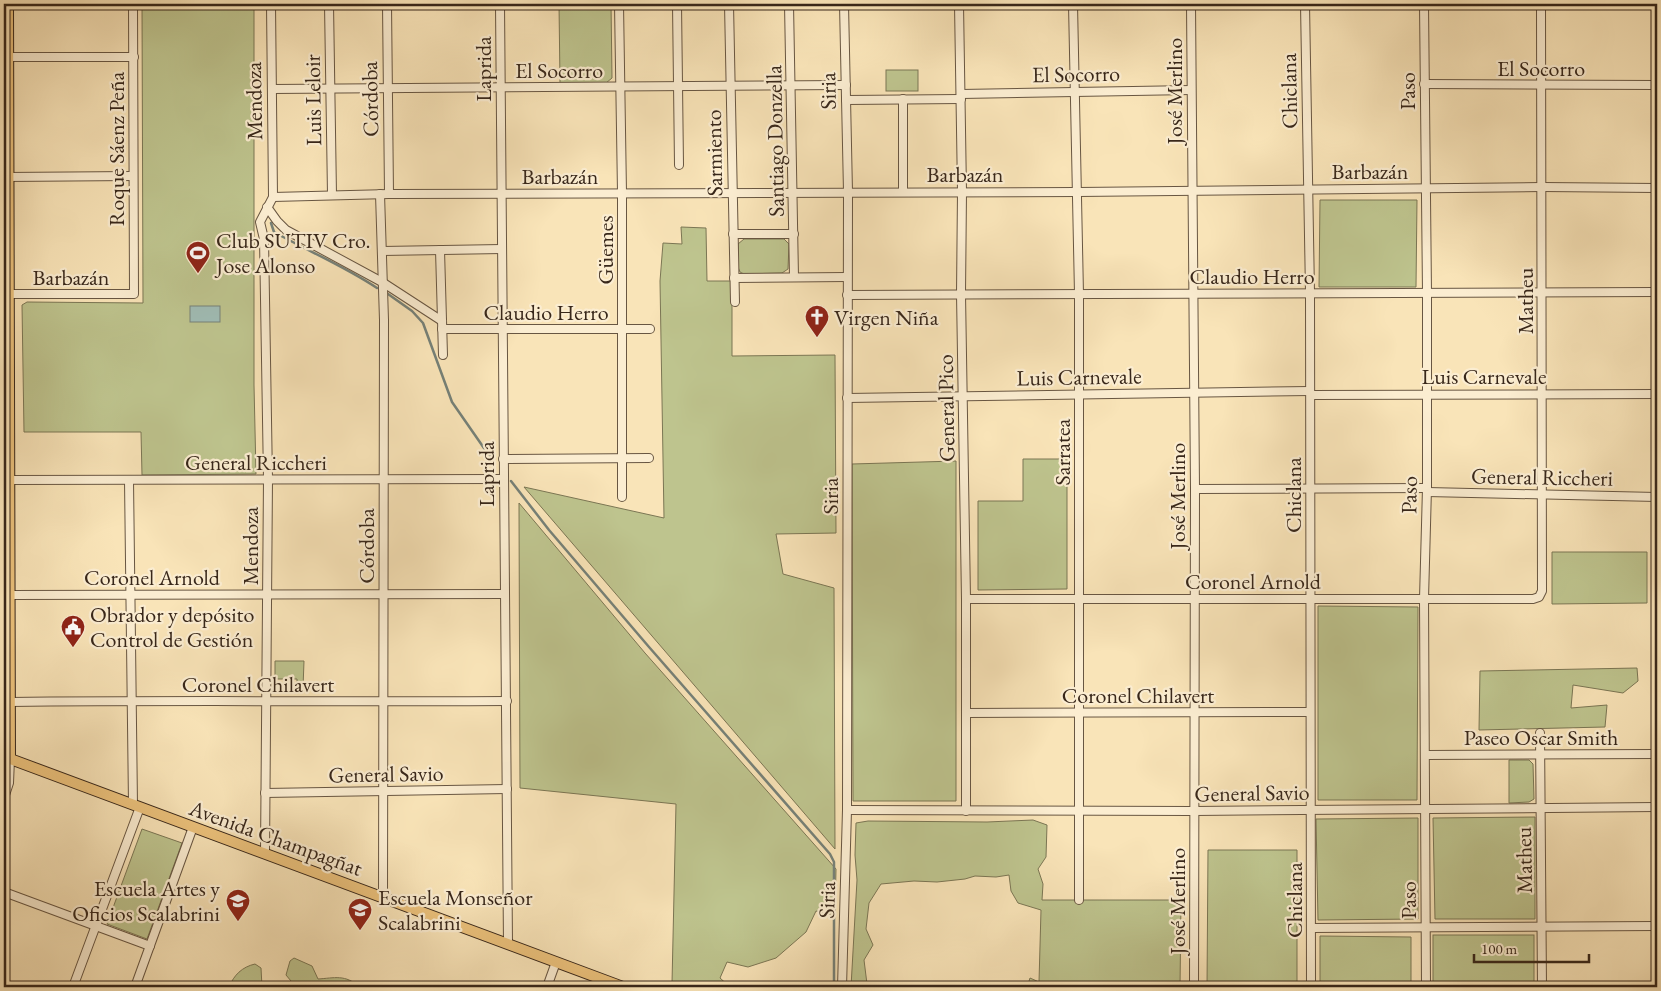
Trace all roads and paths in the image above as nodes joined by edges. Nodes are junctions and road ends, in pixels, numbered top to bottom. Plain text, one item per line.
1 (8, 4) edge
2 (133, 4) edge
3 (271, 4) edge
4 (329, 4) edge
5 (387, 4) edge
6 (500, 4) edge
7 (619, 4) edge
8 (677, 4) edge
9 (729, 4) edge
10 (789, 4) edge
11 (844, 4) edge
12 (959, 4) edge
13 (1074, 4) edge
14 (1191, 4) edge
15 (1305, 4) edge
16 (1424, 4) edge
17 (1541, 4) edge
18 (6, 57) edge
19 (134, 57) junction
20 (1424, 84) junction
21 (846, 85) junction
22 (730, 86) junction
23 (792, 86) junction
24 (1541, 86) junction
25 (1657, 86) edge
26 (678, 87) junction
27 (387, 88) junction
28 (501, 88) junction
29 (620, 88) junction
30 (272, 89) junction
31 (330, 89) junction
32 (1192, 90) junction
33 (1076, 91) junction
34 (961, 96) junction
35 (904, 99) junction
36 (846, 100) junction
37 (679, 165) dead end
38 (133, 176) junction
39 (6, 177) edge
40 (1542, 187) junction
41 (1657, 188) edge
42 (1308, 189) junction
43 (1426, 189) junction
44 (1192, 190) junction
45 (848, 192) junction
46 (903, 192) junction
47 (962, 192) junction
48 (1078, 192) junction
49 (622, 193) junction
50 (733, 193) junction
51 (793, 193) junction
52 (380, 194) junction
53 (389, 194) junction
54 (501, 194) junction
55 (332, 195) junction
56 (273, 197) junction
57 (267, 207) junction
58 (733, 234) junction
59 (794, 234) junction
60 (502, 249) junction
61 (440, 250) junction
62 (382, 251) junction
63 (794, 277) junction
64 (847, 277) junction
65 (734, 278) junction
66 (382, 282) junction
67 (1542, 292) junction
68 (1657, 292) edge
69 (1193, 293) junction
70 (1310, 293) junction
71 (1427, 293) junction
72 (6, 294) edge
73 (134, 294) joint
74 (961, 294) junction
75 (1079, 294) junction
76 (847, 295) junction
77 (735, 302) dead end
78 (442, 325) junction
79 (504, 329) junction
80 (623, 329) junction
81 (650, 329) dead end
82 (442, 355) dead end
83 (1194, 393) junction
84 (1310, 393) junction
85 (1426, 394) junction
86 (1542, 394) junction
87 (1657, 394) edge
88 (1079, 395) junction
89 (963, 396) junction
90 (847, 398) junction
91 (6, 401) edge
92 (622, 458) junction
93 (648, 458) dead end
94 (503, 460) junction
95 (268, 479) junction
96 (383, 479) junction
97 (503, 479) junction
98 (9, 480) junction
99 (129, 480) junction
100 (1311, 488) junction
101 (1195, 489) junction
102 (1427, 490) junction
103 (1541, 495) junction
104 (622, 496) dead end
105 (1657, 497) edge
106 (9, 594) junction
107 (505, 594) junction
108 (131, 595) junction
109 (268, 595) junction
110 (383, 595) junction
111 (1539, 597) joint
112 (1195, 598) junction
113 (966, 599) junction
114 (1080, 599) junction
115 (1310, 599) junction
116 (1424, 600) junction
117 (133, 700) junction
118 (507, 700) junction
119 (10, 702) junction
120 (266, 702) junction
121 (384, 702) junction
122 (1195, 712) junction
123 (1310, 712) junction
124 (966, 713) junction
125 (1080, 713) junction
126 (1540, 733) dead end
127 (1540, 754) junction
128 (1657, 754) edge
129 (1426, 755) junction
130 (7, 758) edge
131 (507, 789) junction
132 (384, 792) junction
133 (265, 793) junction
134 (4, 798) edge
135 (137, 806) junction
136 (1657, 807) edge
137 (1541, 808) junction
138 (847, 810) junction
139 (1311, 810) junction
140 (1426, 810) junction
141 (966, 811) junction
142 (1079, 811) junction
143 (1194, 811) junction
144 (193, 827) junction
145 (265, 854) junction
146 (4, 892) edge
147 (383, 897) junction
148 (1079, 900) dead end
149 (96, 926) junction
150 (1657, 926) edge
151 (1426, 927) junction
152 (1542, 927) junction
153 (1311, 928) junction
154 (508, 944) junction
155 (150, 946) junction
156 (556, 962) junction
157 (73, 987) edge
158 (136, 987) edge
159 (547, 987) edge
160 (623, 987) edge
161 (842, 987) edge
162 (1194, 987) edge
163 (1311, 987) edge
164 (1426, 987) edge
165 (1542, 987) edge

1 - 18 main road
2 - 19 street, Roque Sáenz Peña
3 - 30 street, Mendoza
4 - 31 street, Luis Leloir
5 - 27 street, Córdoba
6 - 28 street, Laprida
7 - 29 street, Güemes
8 - 26 street
9 - 22 street, Sarmiento
10 - 23 street, Santiago Donzella
11 - 21 street, Siria
12 - 34 street, General Pico
13 - 33 street, Sarratea
14 - 32 street, José Merlino
15 - 42 street, Chiclana
16 - 20 street, Paso
17 - 24 street, Matheu
18 - 19 street
18 - 39 main road
19 - 38 street, Roque Sáenz Peña
20 - 24 street, El Socorro
20 - 43 street, Paso
21 - 23 street, El Socorro
21 - 36 street, Siria
22 - 23 street, El Socorro
22 - 26 street, El Socorro
22 - 50 street, Sarmiento
23 - 51 street, Santiago Donzella
24 - 25 street, El Socorro
24 - 40 street, Matheu
26 - 29 street, El Socorro
26 - 37 street
27 - 28 street, El Socorro
27 - 31 street, El Socorro
27 - 53 street, Córdoba
28 - 29 street, El Socorro
28 - 54 street, Laprida
29 - 49 street, Güemes
30 - 31 street, El Socorro
30 - 56 street, Mendoza
31 - 55 street, Luis Leloir
32 - 33 street, El Socorro
32 - 44 street, José Merlino
33 - 34 street, El Socorro
33 - 48 street, Sarratea
34 - 35 street, El Socorro
34 - 47 street, General Pico
35 - 36 street, El Socorro
35 - 46 street
36 - 45 street, Siria
38 - 39 street
38 - 73 street, Roque Sáenz Peña
39 - 72 main road
40 - 41 street, Barbazán
40 - 43 street, Barbazán
40 - 67 street, Matheu
42 - 43 street, Barbazán
42 - 44 street, Barbazán
42 - 70 street, Chiclana
43 - 71 street, Paso
44 - 48 street, Barbazán
44 - 69 street, José Merlino
45 - 46 street, Barbazán
45 - 51 street, Barbazán
45 - 64 street, Siria
46 - 47 street, Barbazán
47 - 48 street, Barbazán
47 - 74 street, General Pico
48 - 75 street, Sarratea
49 - 50 street, Barbazán
49 - 54 street, Barbazán
49 - 80 street, Güemes
50 - 51 street, Barbazán
50 - 58 street, Sarmiento
51 - 59 street, Santiago Donzella
52 - 53 street, Barbazán
52 - 55 street, Barbazán
52 - 62 street, Córdoba
53 - 54 street, Barbazán
54 - 60 street, Laprida
55 - 56 street, Barbazán
56 - 57 street, Mendoza
57 - 66 street
57 - 95 street, Mendoza
58 - 59 street
58 - 65 street, Sarmiento
59 - 63 street, Santiago Donzella
60 - 61 street
60 - 79 street, Laprida
61 - 62 street
61 - 78 street
62 - 66 street, Córdoba
63 - 64 street
63 - 65 street
64 - 76 street, Siria
65 - 77 street, Sarmiento
66 - 78 street
66 - 96 street, Córdoba
67 - 68 street, Claudio Herro
67 - 71 street, Claudio Herro
67 - 86 street, Matheu
69 - 70 street, Claudio Herro
69 - 75 street, Claudio Herro
69 - 83 street, José Merlino
70 - 71 street, Claudio Herro
70 - 84 street, Chiclana
71 - 85 street, Paso
72 - 73 street, Barbazán
72 - 91 main road
74 - 75 street, Claudio Herro
74 - 76 street, Claudio Herro
74 - 89 street, General Pico
75 - 88 street, Sarratea
76 - 90 street, Siria
78 - 79 street, Claudio Herro
78 - 82 street
79 - 80 street, Claudio Herro
79 - 94 street, Laprida
80 - 81 street, Claudio Herro
80 - 92 street, Güemes
83 - 84 street, Luis Carnevale
83 - 88 street, Luis Carnevale
83 - 101 street, José Merlino
84 - 85 street, Luis Carnevale
84 - 100 street, Chiclana
85 - 86 street, Luis Carnevale
85 - 102 street, Paso
86 - 87 street, Luis Carnevale
86 - 103 street, Matheu
88 - 89 street, Luis Carnevale
88 - 114 street, Sarratea
89 - 90 street, Luis Carnevale
89 - 113 street, General Pico
90 - 138 street, Siria
91 - 98 main road
92 - 93 street
92 - 94 street
92 - 104 street, Güemes
94 - 97 street, Laprida
95 - 96 street, General Riccheri
95 - 99 street, General Riccheri
95 - 109 street, Mendoza
96 - 97 street, General Riccheri
96 - 110 street, Córdoba
97 - 107 street, Laprida
98 - 99 street, General Riccheri
98 - 106 main road
99 - 108 street
100 - 101 street, General Riccheri
100 - 102 street, General Riccheri
100 - 115 street, Chiclana
101 - 112 street, José Merlino
102 - 103 street, General Riccheri
102 - 116 street, Paso
103 - 105 street, General Riccheri
103 - 111 street, Matheu
106 - 108 street, Coronel Arnold
106 - 119 main road
107 - 110 street, Coronel Arnold
107 - 118 street, Laprida
108 - 109 street, Coronel Arnold
108 - 117 street
109 - 110 street, Coronel Arnold
109 - 120 street, Mendoza
110 - 121 street, Córdoba
111 - 116 street, Coronel Arnold
112 - 114 street, Coronel Arnold
112 - 115 street, Coronel Arnold
112 - 122 street, José Merlino
113 - 114 street, Coronel Arnold
113 - 124 street, General Pico
114 - 125 street, Sarratea
115 - 116 street, Coronel Arnold
115 - 123 street, Chiclana
116 - 129 street, Paso
117 - 119 street, Coronel Chilavert
117 - 120 street, Coronel Chilavert
117 - 135 street
118 - 121 street, Coronel Chilavert
118 - 131 street, Laprida
119 - 130 main road
120 - 121 street, Coronel Chilavert
120 - 133 street, Mendoza
121 - 132 street, Córdoba
122 - 123 street, Coronel Chilavert
122 - 125 street, Coronel Chilavert
122 - 143 street, José Merlino
123 - 139 street, Chiclana
124 - 125 street, Coronel Chilavert
124 - 141 street, General Pico
125 - 142 street, Sarratea
126 - 127 street, Matheu
127 - 128 street, Paseo Oscar Smith
127 - 129 street, Paseo Oscar Smith
127 - 137 street, Matheu
129 - 140 street, Paso
130 - 134 street
130 - 135 main road, Avenida Champagñat
131 - 132 street, General Savio
131 - 154 street, Laprida
132 - 133 street, General Savio
132 - 147 street, Córdoba
133 - 145 street, Mendoza
135 - 144 main road, Avenida Champagñat
135 - 149 street
136 - 137 street, General Savio
137 - 140 street, General Savio
137 - 152 street, Matheu
138 - 141 street, General Savio
138 - 161 street, Siria
139 - 140 street, General Savio
139 - 143 street, General Savio
139 - 153 street, Chiclana
140 - 151 street, Paso
141 - 142 street, General Savio
142 - 143 street, General Savio
142 - 148 street, Sarratea
143 - 162 street, José Merlino
144 - 145 main road, Avenida Champagñat
144 - 155 street
145 - 147 main road, Avenida Champagñat
146 - 149 street
147 - 154 main road, Avenida Champagñat
149 - 155 street
149 - 157 street
150 - 152 street
151 - 152 street
151 - 153 street
151 - 164 street, Paso
152 - 165 street, Matheu
153 - 163 street, Chiclana
154 - 156 main road, Avenida Champagñat
155 - 158 street
156 - 159 street
156 - 160 main road, Avenida Champagñat

